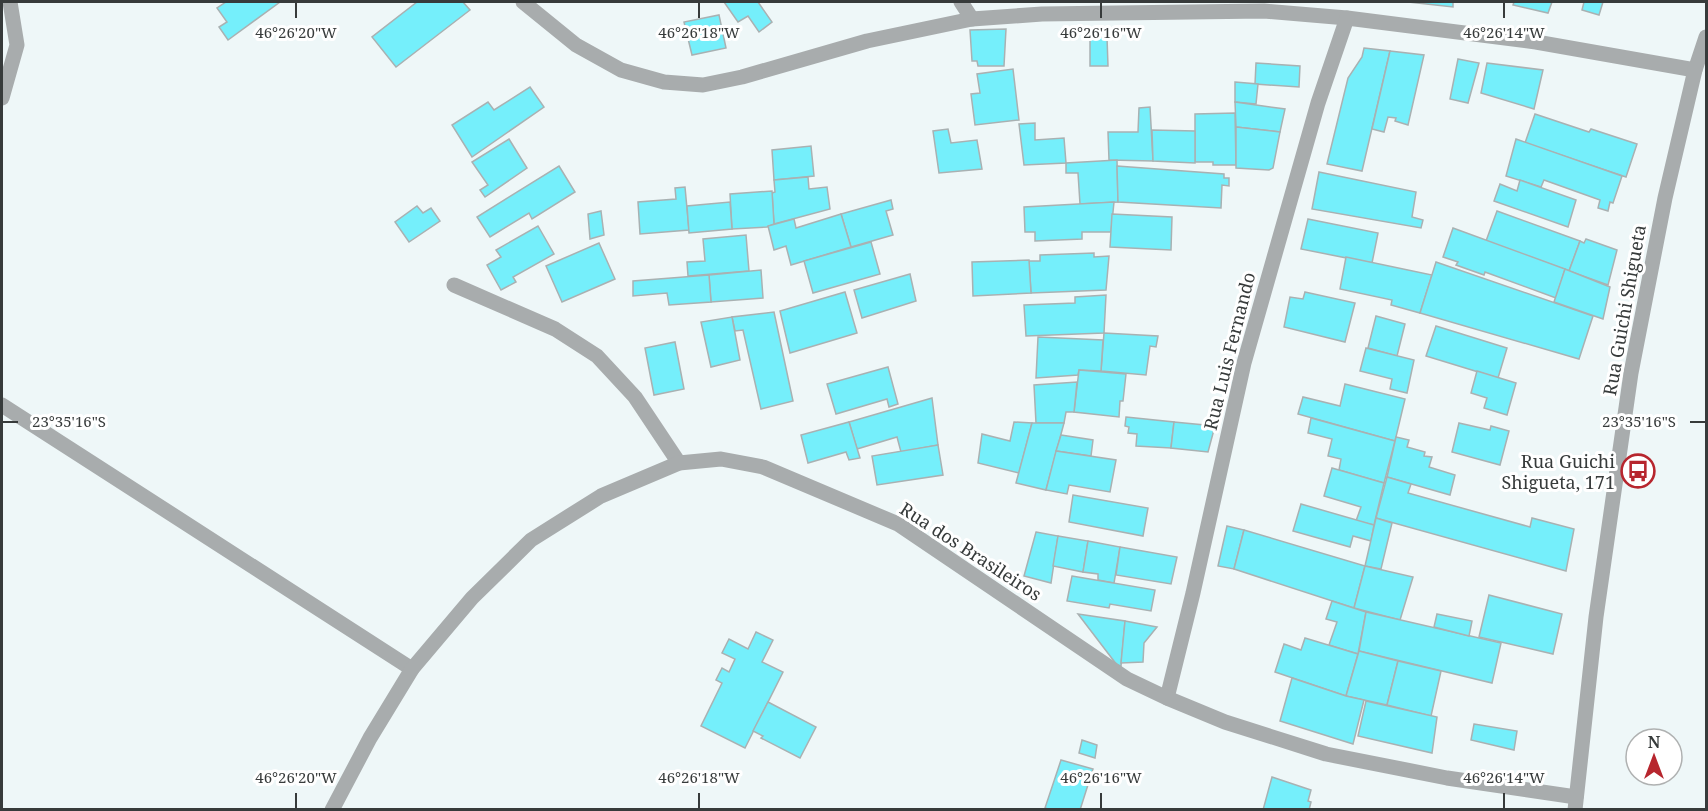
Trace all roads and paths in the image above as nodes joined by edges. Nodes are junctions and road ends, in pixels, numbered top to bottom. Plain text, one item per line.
1 (10, 2) edge
2 (523, 2) edge
3 (962, 2) edge
4 (1263, 6) edge
5 (1347, 18) junction
6 (972, 19) junction
7 (1707, 37) edge
8 (1695, 70) junction
9 (2, 98) edge
10 (454, 285) dead end
11 (2, 405) edge
12 (679, 463) junction
13 (412, 669) junction
14 (1167, 698) junction
15 (1576, 803) edge
16 (332, 810) edge

1 - 9 street
2 - 6 street
3 - 6 street
4 - 5 street
4 - 6 street
5 - 8 street
5 - 14 street, Rua Luis Fernando
7 - 8 street, Rua Guichi Shigueta
8 - 15 street, Rua Guichi Shigueta
10 - 12 street
11 - 13 street
12 - 13 street, Rua dos Brasileiros
12 - 14 street, Rua dos Brasileiros
13 - 16 street, Rua dos Brasileiros
14 - 15 street, Rua dos Brasileiros

